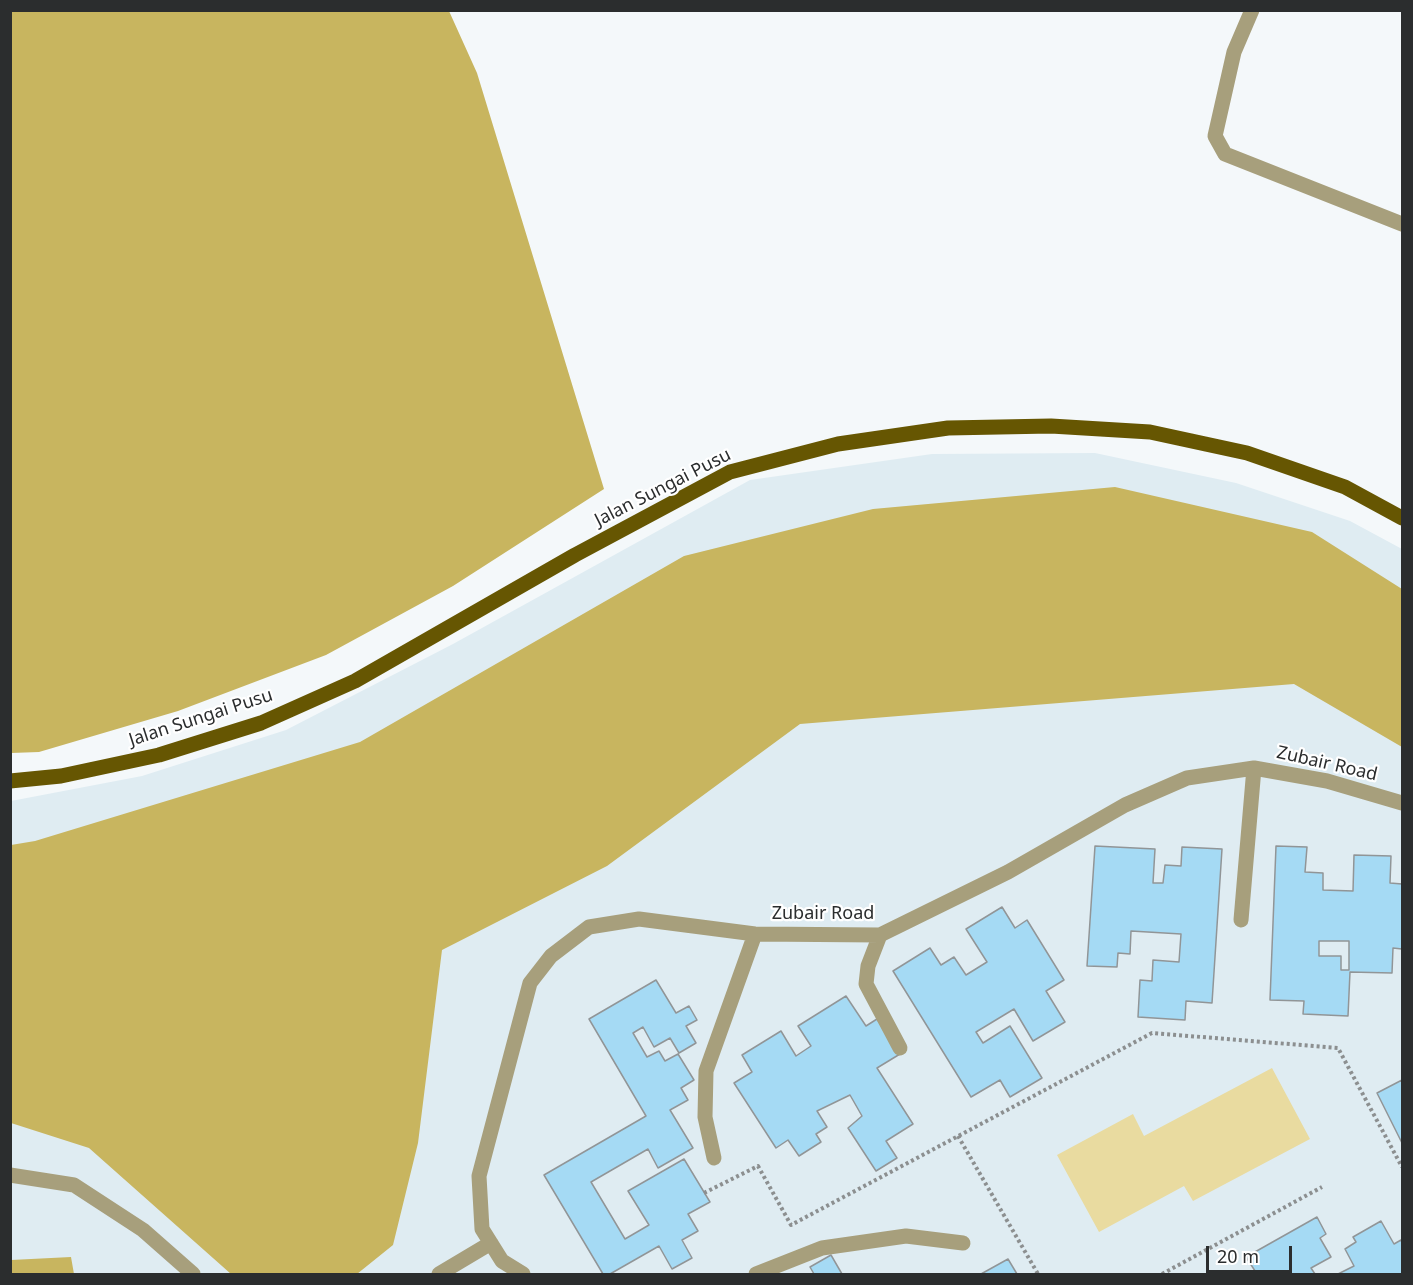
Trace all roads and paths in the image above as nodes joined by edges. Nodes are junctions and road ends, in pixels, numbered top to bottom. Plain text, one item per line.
1 (1252, 10) edge
2 (1402, 224) edge
3 (1402, 518) edge
4 (1254, 768) junction
5 (10, 781) edge
6 (1402, 804) edge
7 (1241, 920) dead end
8 (754, 933) junction
9 (880, 935) junction
10 (900, 1048) dead end
11 (958, 1136) junction
12 (714, 1158) dead end
13 (1402, 1167) edge
14 (10, 1175) edge
15 (1322, 1187) dead end
16 (705, 1193) dead end
17 (490, 1243) junction
18 (963, 1244) dead end
19 (194, 1275) edge
20 (439, 1275) edge
21 (523, 1275) edge
22 (756, 1275) edge
23 (1038, 1275) edge
24 (1162, 1275) edge

1 - 2 street
3 - 5 main road, Jalan Sungai Pusu
4 - 6 street, Zubair Road
4 - 7 street
4 - 9 street, Zubair Road
8 - 9 street, Zubair Road
8 - 12 street
8 - 17 street, Zubair Road
9 - 10 street
11 - 13 path
11 - 16 path
11 - 23 path
14 - 19 street
15 - 24 path
17 - 20 street
17 - 21 street, Zubair Road
18 - 22 street

